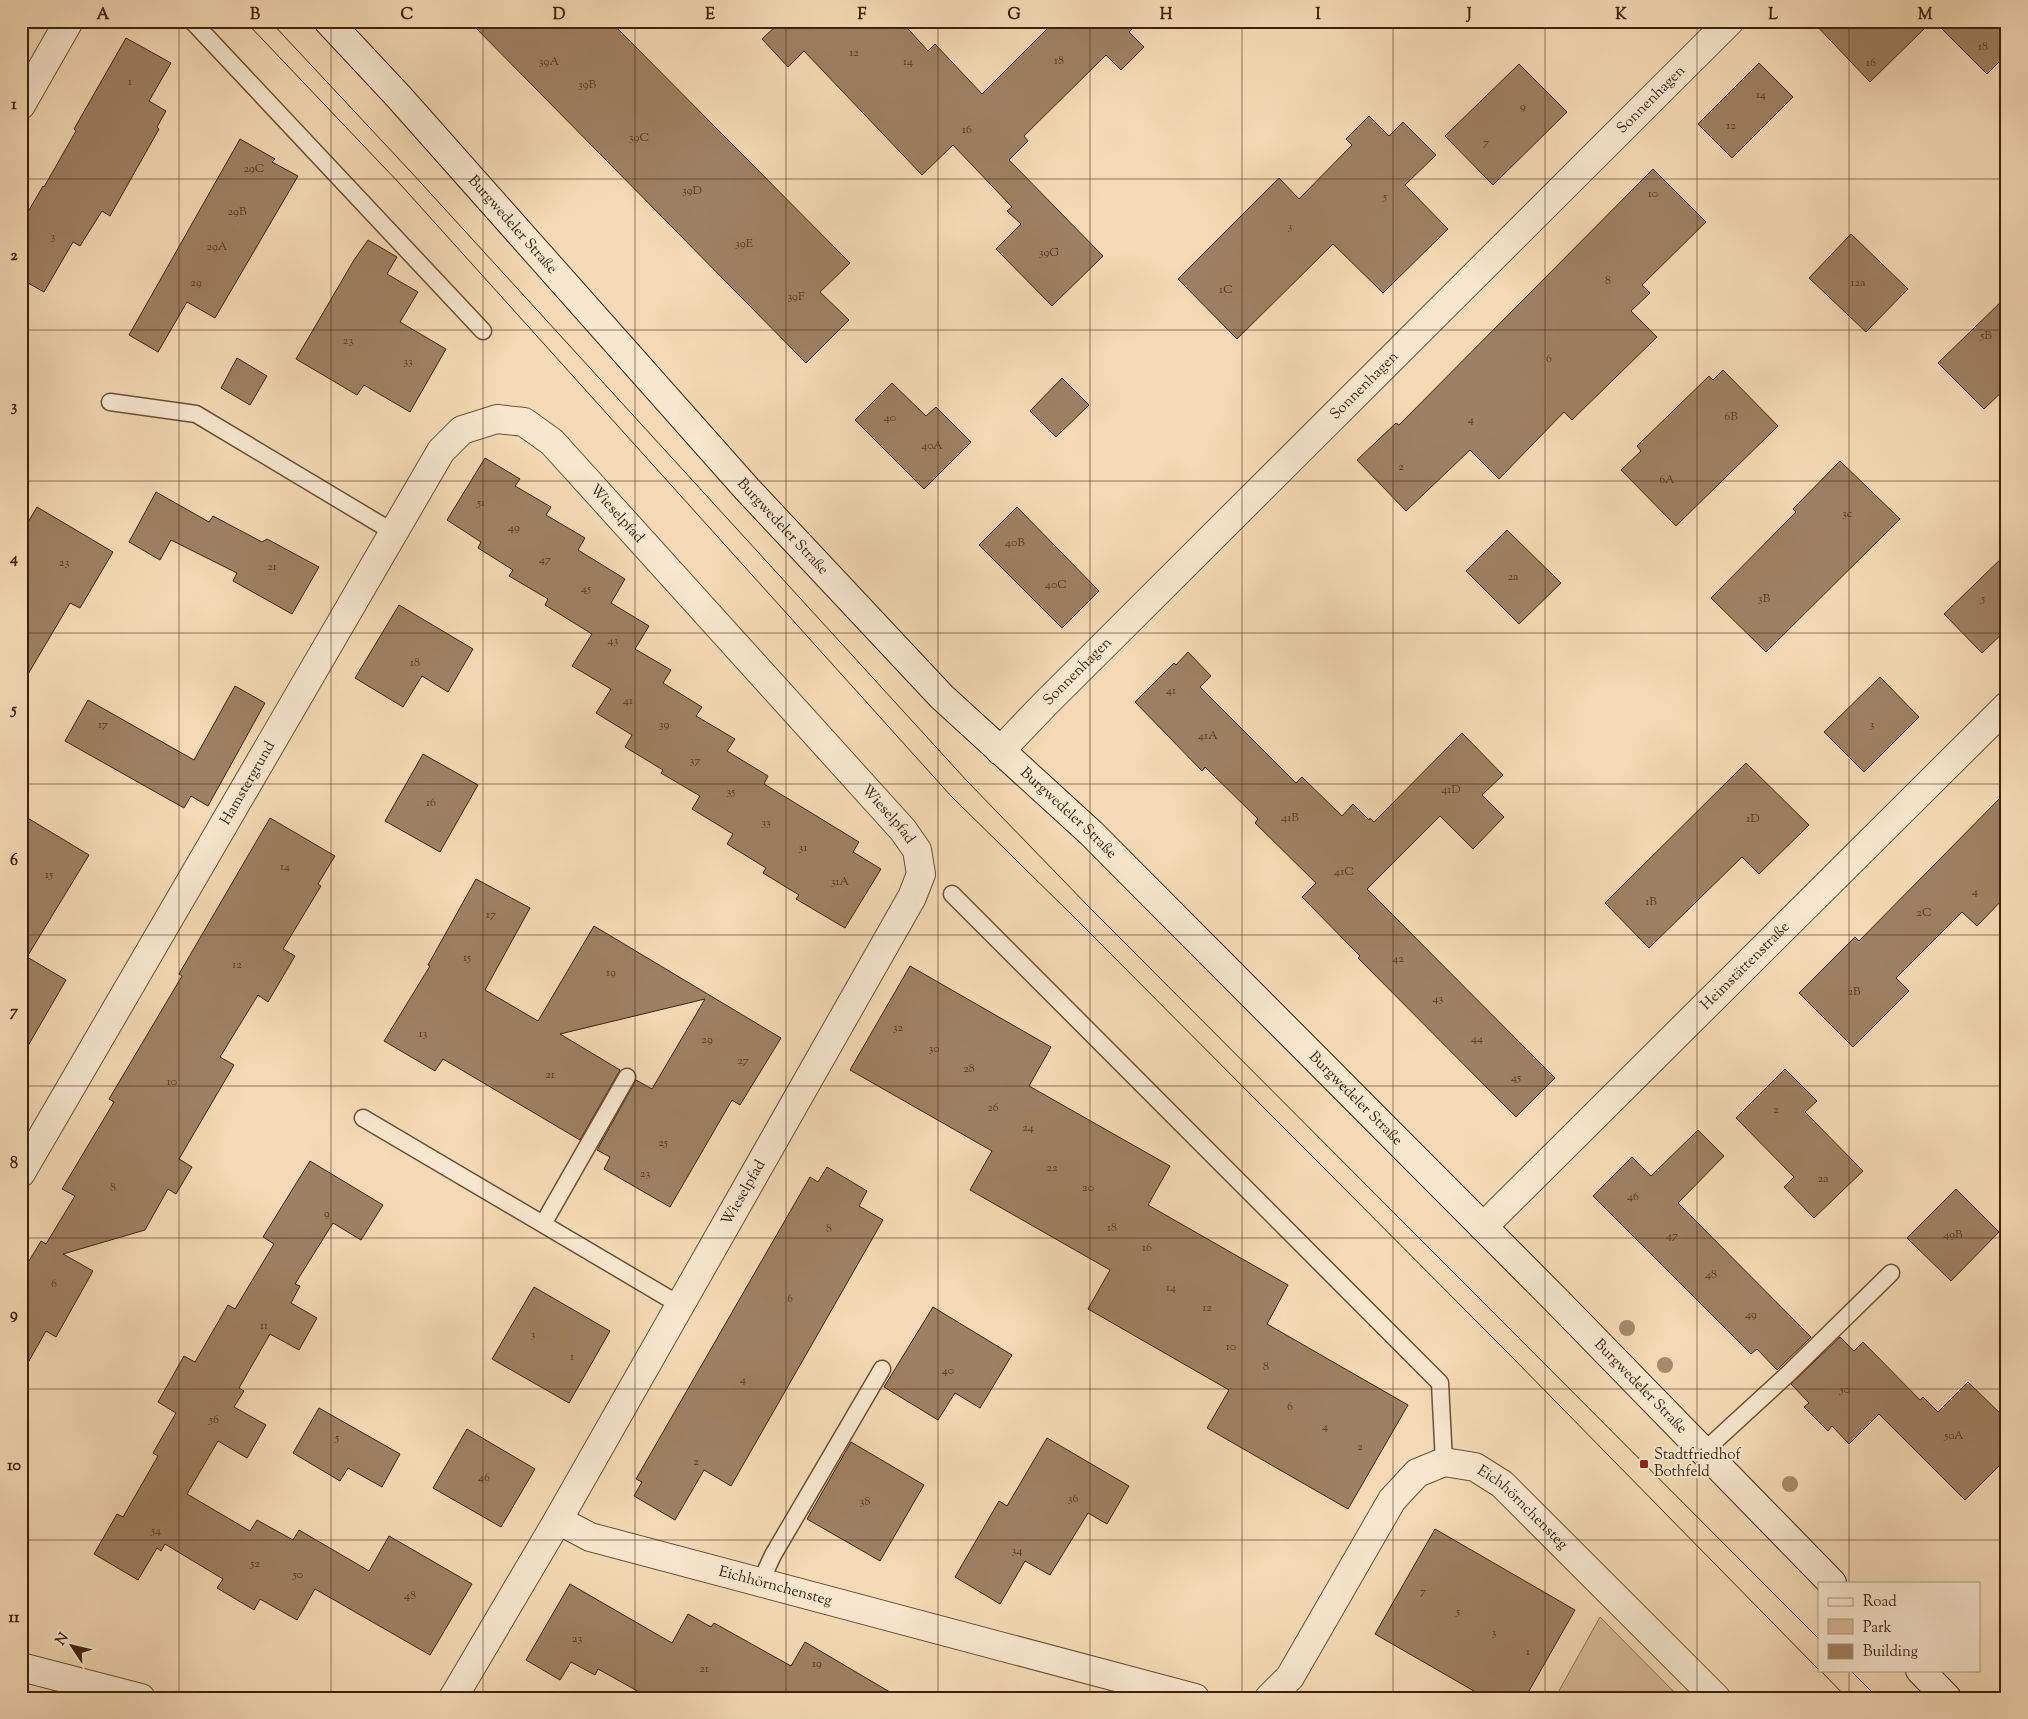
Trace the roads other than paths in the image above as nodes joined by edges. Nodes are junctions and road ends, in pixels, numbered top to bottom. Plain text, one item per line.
1 (70, 21) edge
2 (192, 21) edge
3 (328, 21) edge
4 (1730, 21) edge
5 (21, 105) edge
6 (483, 331) dead end
7 (110, 402) dead end
8 (497, 419) joint
9 (393, 532) junction
10 (2007, 706) edge
11 (1000, 750) junction
12 (952, 894) dead end
13 (627, 1077) dead end
14 (363, 1118) dead end
15 (21, 1173) edge
16 (543, 1224) junction
17 (1483, 1226) junction
18 (1891, 1273) dead end
19 (680, 1305) junction
20 (882, 1369) dead end
21 (1703, 1452) junction
22 (1444, 1462) junction
23 (558, 1520) junction
24 (760, 1582) junction
25 (1831, 1582) edge
26 (21, 1667) edge
27 (1922, 1672) edge
28 (141, 1698) edge
29 (453, 1698) edge
30 (1195, 1698) edge
31 (1270, 1698) edge
32 (1716, 1698) edge
33 (1947, 1698) edge

1 - 5 street
2 - 6 lane
3 - 11 street, Burgwedeler Straße
4 - 11 street, Sonnenhagen
7 - 9 lane
8 - 9 street, Hamstergrund
8 - 19 street, Wieselpfad
9 - 15 street, Hamstergrund
10 - 17 street, Heimstättenstraße
11 - 17 street, Burgwedeler Straße
12 - 22 lane
13 - 16 lane
14 - 16 lane
16 - 19 lane
17 - 21 street, Burgwedeler Straße
18 - 21 lane
19 - 23 street, Wieselpfad
20 - 24 lane
21 - 25 street, Burgwedeler Straße
22 - 31 street
22 - 32 street, Eichhörnchensteg
23 - 24 street, Eichhörnchensteg
23 - 29 street
24 - 30 street, Eichhörnchensteg
26 - 28 street
27 - 33 street

